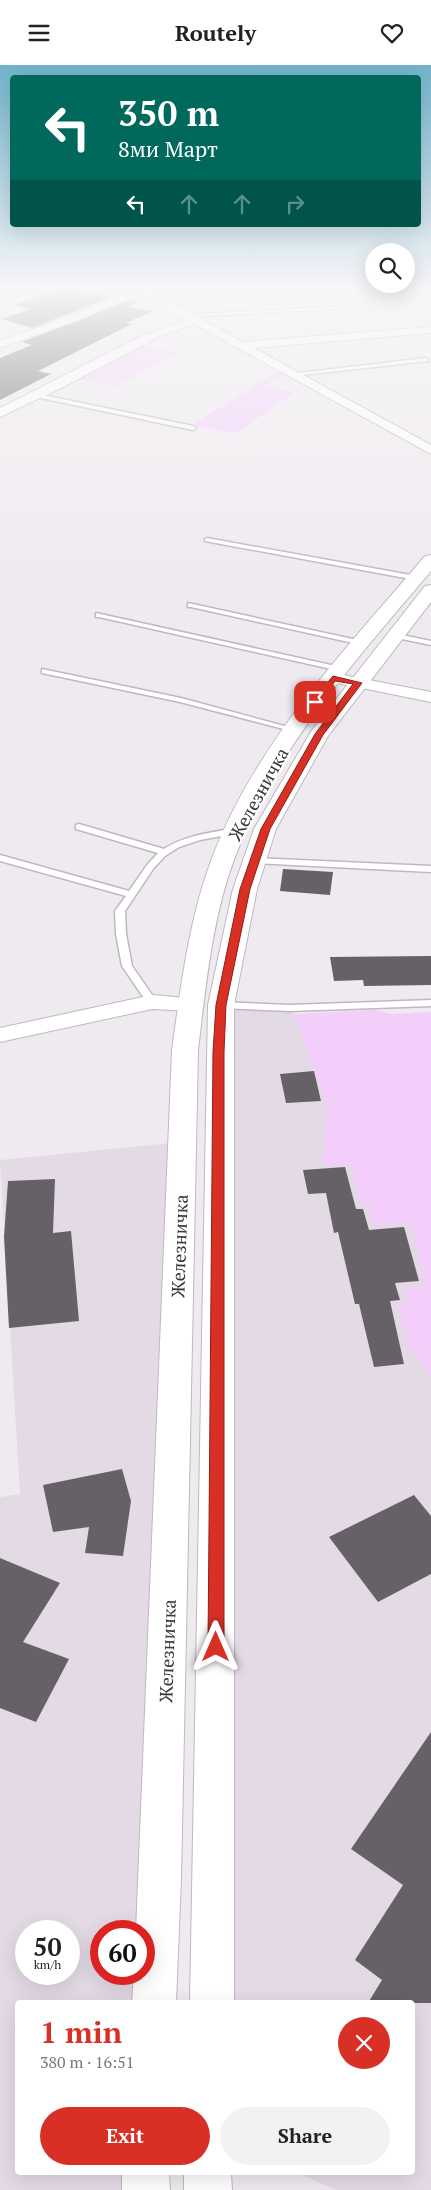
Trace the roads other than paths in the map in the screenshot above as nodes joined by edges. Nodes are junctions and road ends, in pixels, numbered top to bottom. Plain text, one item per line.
1 (58, 385) edge
2 (313, 385) edge
3 (38, 396) junction
4 (0, 413) edge
5 (193, 428) dead end
6 (431, 450) edge
7 (207, 540) dead end
8 (426, 576) edge
9 (191, 605) dead end
10 (99, 615) dead end
11 (395, 635) junction
12 (362, 643) junction
13 (431, 643) edge
14 (45, 671) dead end
15 (344, 677) junction
16 (431, 697) edge
17 (296, 729) junction
18 (80, 827) dead end
19 (235, 831) junction
20 (165, 852) junction
21 (0, 858) edge
22 (255, 861) junction
23 (431, 869) edge
24 (131, 894) junction
25 (152, 1002) junction
26 (431, 1003) edge
27 (191, 1004) junction
28 (221, 1005) junction
29 (0, 1035) edge
30 (154, 2000) edge
31 (212, 2000) edge
32 (146, 2175) edge
33 (208, 2175) edge
34 (146, 2190) edge
35 (208, 2190) edge

1 - 3 street
2 - 6 street
3 - 4 street
3 - 5 lane
7 - 8 lane
8 - 11 main road, Железничка
8 - 12 main road, Железничка
9 - 12 lane
10 - 15 lane
11 - 13 lane
11 - 15 main road, Железничка
12 - 15 main road, Железничка
14 - 17 lane
15 - 16 street
15 - 17 main road, Железничка
15 - 22 main road, Железничка
17 - 19 main road, Железничка
18 - 20 lane
19 - 20 lane
19 - 27 main road, Железничка
20 - 24 lane
21 - 24 lane
22 - 23 lane
22 - 28 main road, Железничка
24 - 25 lane
25 - 27 street
25 - 29 street
26 - 28 lane
27 - 28 main road
27 - 30 main road, Железничка
28 - 31 main road, Железничка
32 - 34 main road
33 - 35 main road

